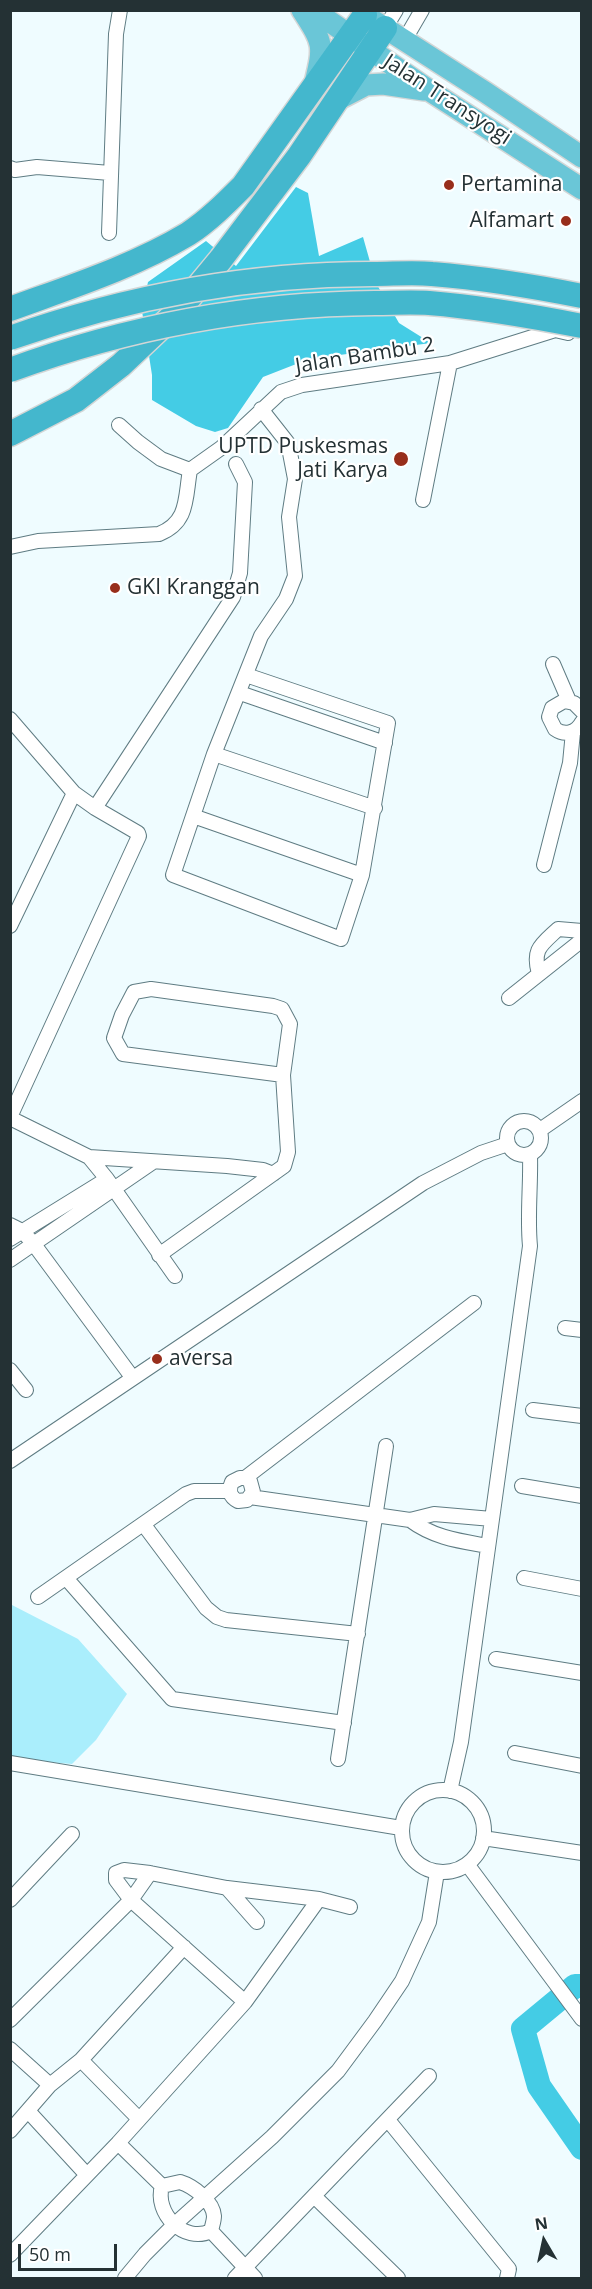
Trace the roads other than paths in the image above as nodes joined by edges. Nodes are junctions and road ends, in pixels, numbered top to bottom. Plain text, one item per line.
1 (120, 10) edge
2 (302, 10) edge
3 (313, 10) edge
4 (422, 10) edge
5 (381, 21) edge
6 (351, 36) junction
7 (371, 50) junction
8 (313, 89) junction
9 (430, 91) junction
10 (337, 100) junction
11 (582, 157) edge
12 (10, 168) edge
13 (110, 173) junction
14 (582, 189) edge
15 (109, 233) dead end
16 (582, 296) edge
17 (10, 309) edge
18 (582, 326) edge
19 (582, 335) edge
20 (10, 338) edge
21 (450, 363) junction
22 (10, 369) edge
23 (261, 409) junction
24 (119, 425) dead end
25 (10, 434) edge
26 (236, 464) dead end
27 (190, 470) junction
28 (423, 500) dead end
29 (10, 547) edge
30 (554, 664) dead end
31 (246, 675) junction
32 (240, 693) junction
33 (578, 706) edge
34 (10, 718) edge
35 (579, 727) edge
36 (385, 743) junction
37 (214, 754) junction
38 (74, 794) junction
39 (95, 808) junction
40 (375, 808) junction
41 (192, 816) junction
42 (544, 865) dead end
43 (362, 875) junction
44 (10, 926) edge
45 (582, 931) edge
46 (582, 940) edge
47 (539, 974) junction
48 (509, 998) dead end
49 (283, 1075) junction
50 (582, 1101) edge
51 (10, 1118) edge
52 (540, 1130) junction
53 (508, 1144) junction
54 (530, 1155) junction
55 (89, 1157) junction
56 (153, 1162) junction
57 (273, 1174) junction
58 (111, 1184) junction
59 (14, 1232) edge
60 (33, 1243) junction
61 (159, 1256) junction
62 (10, 1260) edge
63 (175, 1276) dead end
64 (474, 1304) dead end
65 (565, 1328) dead end
66 (582, 1330) edge
67 (10, 1370) edge
68 (132, 1377) junction
69 (26, 1390) dead end
70 (532, 1410) dead end
71 (582, 1416) edge
72 (386, 1446) dead end
73 (10, 1461) edge
74 (245, 1478) junction
75 (522, 1486) dead end
76 (229, 1491) junction
77 (582, 1496) edge
78 (250, 1497) junction
79 (456, 1515) junction
80 (375, 1516) junction
81 (492, 1519) junction
82 (410, 1520) junction
83 (144, 1525) junction
84 (452, 1540) junction
85 (488, 1546) junction
86 (66, 1578) junction
87 (524, 1578) dead end
88 (582, 1589) edge
89 (39, 1597) dead end
90 (358, 1634) junction
91 (496, 1659) dead end
92 (582, 1673) edge
93 (344, 1723) junction
94 (515, 1753) dead end
95 (338, 1759) dead end
96 (10, 1763) edge
97 (582, 1766) edge
98 (450, 1791) junction
99 (401, 1828) junction
100 (72, 1834) dead end
101 (483, 1838) junction
102 (582, 1853) edge
103 (467, 1864) junction
104 (437, 1872) junction
105 (150, 1873) junction
106 (227, 1888) junction
107 (319, 1899) junction
108 (10, 1900) edge
109 (131, 1900) junction
110 (350, 1907) dead end
111 (257, 1922) dead end
112 (184, 1947) junction
113 (245, 2002) junction
114 (10, 2019) edge
115 (582, 2019) edge
116 (10, 2049) edge
117 (81, 2060) junction
118 (429, 2076) dead end
119 (50, 2085) junction
120 (29, 2112) junction
121 (139, 2118) junction
122 (388, 2120) junction
123 (10, 2131) edge
124 (118, 2143) junction
125 (86, 2174) junction
126 (162, 2186) junction
127 (315, 2196) junction
128 (204, 2198) junction
129 (175, 2224) junction
130 (211, 2231) junction
131 (10, 2255) edge
132 (250, 2274) edge
133 (125, 2278) edge
134 (235, 2278) edge
135 (398, 2278) edge
136 (507, 2278) edge

1 - 13 street
2 - 8 highway
3 - 6 highway, Jalan Transyogi
4 - 5 street
5 - 6 highway
5 - 7 highway
5 - 11 highway, Jalan Transyogi
6 - 7 highway, Jalan Transyogi
6 - 8 highway
7 - 9 highway, Jalan Transyogi
7 - 10 highway
8 - 17 highway
9 - 10 highway
9 - 14 highway, Jalan Transyogi
10 - 25 highway, bridge
12 - 13 street
13 - 15 street
16 - 20 highway, bridge
18 - 22 highway, bridge
19 - 21 street, Jalan Bambu 2
21 - 23 street, Jalan Bambu 2
21 - 28 street
23 - 27 street, Jalan Bambu 2
23 - 31 street
24 - 27 street
26 - 39 street
27 - 29 street
30 - 33 street
31 - 32 street
31 - 36 street
32 - 36 street
32 - 37 street
33 - 35 street
34 - 38 street
35 - 42 street
36 - 40 street
37 - 40 street
37 - 41 street
38 - 39 street
38 - 44 street
39 - 51 street
40 - 43 street
41 - 43 street
41 - 43 street
45 - 47 street
46 - 47 street
47 - 48 street
49 - 49 street
49 - 57 street
50 - 52 street
51 - 55 street
52 - 53 street
52 - 54 street
53 - 54 street
53 - 68 street
54 - 81 street
55 - 56 street
55 - 58 street
56 - 57 street
56 - 58 street
57 - 61 street
58 - 59 street
58 - 60 street
58 - 61 street
59 - 60 street
60 - 62 street
60 - 68 street
61 - 63 street
64 - 74 street
65 - 66 street
67 - 69 street
68 - 73 street
70 - 71 street
72 - 80 street
74 - 76 street
74 - 78 street
75 - 77 street
76 - 78 street
76 - 83 street
78 - 80 street
79 - 81 street
79 - 82 street
79 - 84 street
80 - 82 street
80 - 90 street
81 - 85 street
82 - 84 street
83 - 86 street
83 - 90 street
84 - 85 street
85 - 98 street
86 - 89 street
86 - 93 street
87 - 88 street
90 - 93 street
91 - 92 street
93 - 95 street
94 - 97 street
96 - 99 street
98 - 99 street
98 - 101 street
99 - 104 street
100 - 108 street
101 - 102 street
101 - 103 street
103 - 104 street
103 - 115 street
104 - 128 street
105 - 106 street
105 - 109 street
105 - 109 street
106 - 107 street
106 - 111 street
107 - 110 street
107 - 113 street
109 - 112 street
109 - 114 street
112 - 113 street
112 - 117 street
113 - 121 street
116 - 119 street
117 - 119 street
117 - 121 street
118 - 122 street
119 - 120 street
120 - 123 street
120 - 125 street
121 - 124 street
122 - 127 street
122 - 136 street
124 - 125 street
124 - 126 street
125 - 131 street
126 - 128 street
126 - 129 street
127 - 132 street
127 - 135 street
128 - 129 street
128 - 130 street
129 - 130 street
129 - 133 street
130 - 132 street
132 - 134 street

